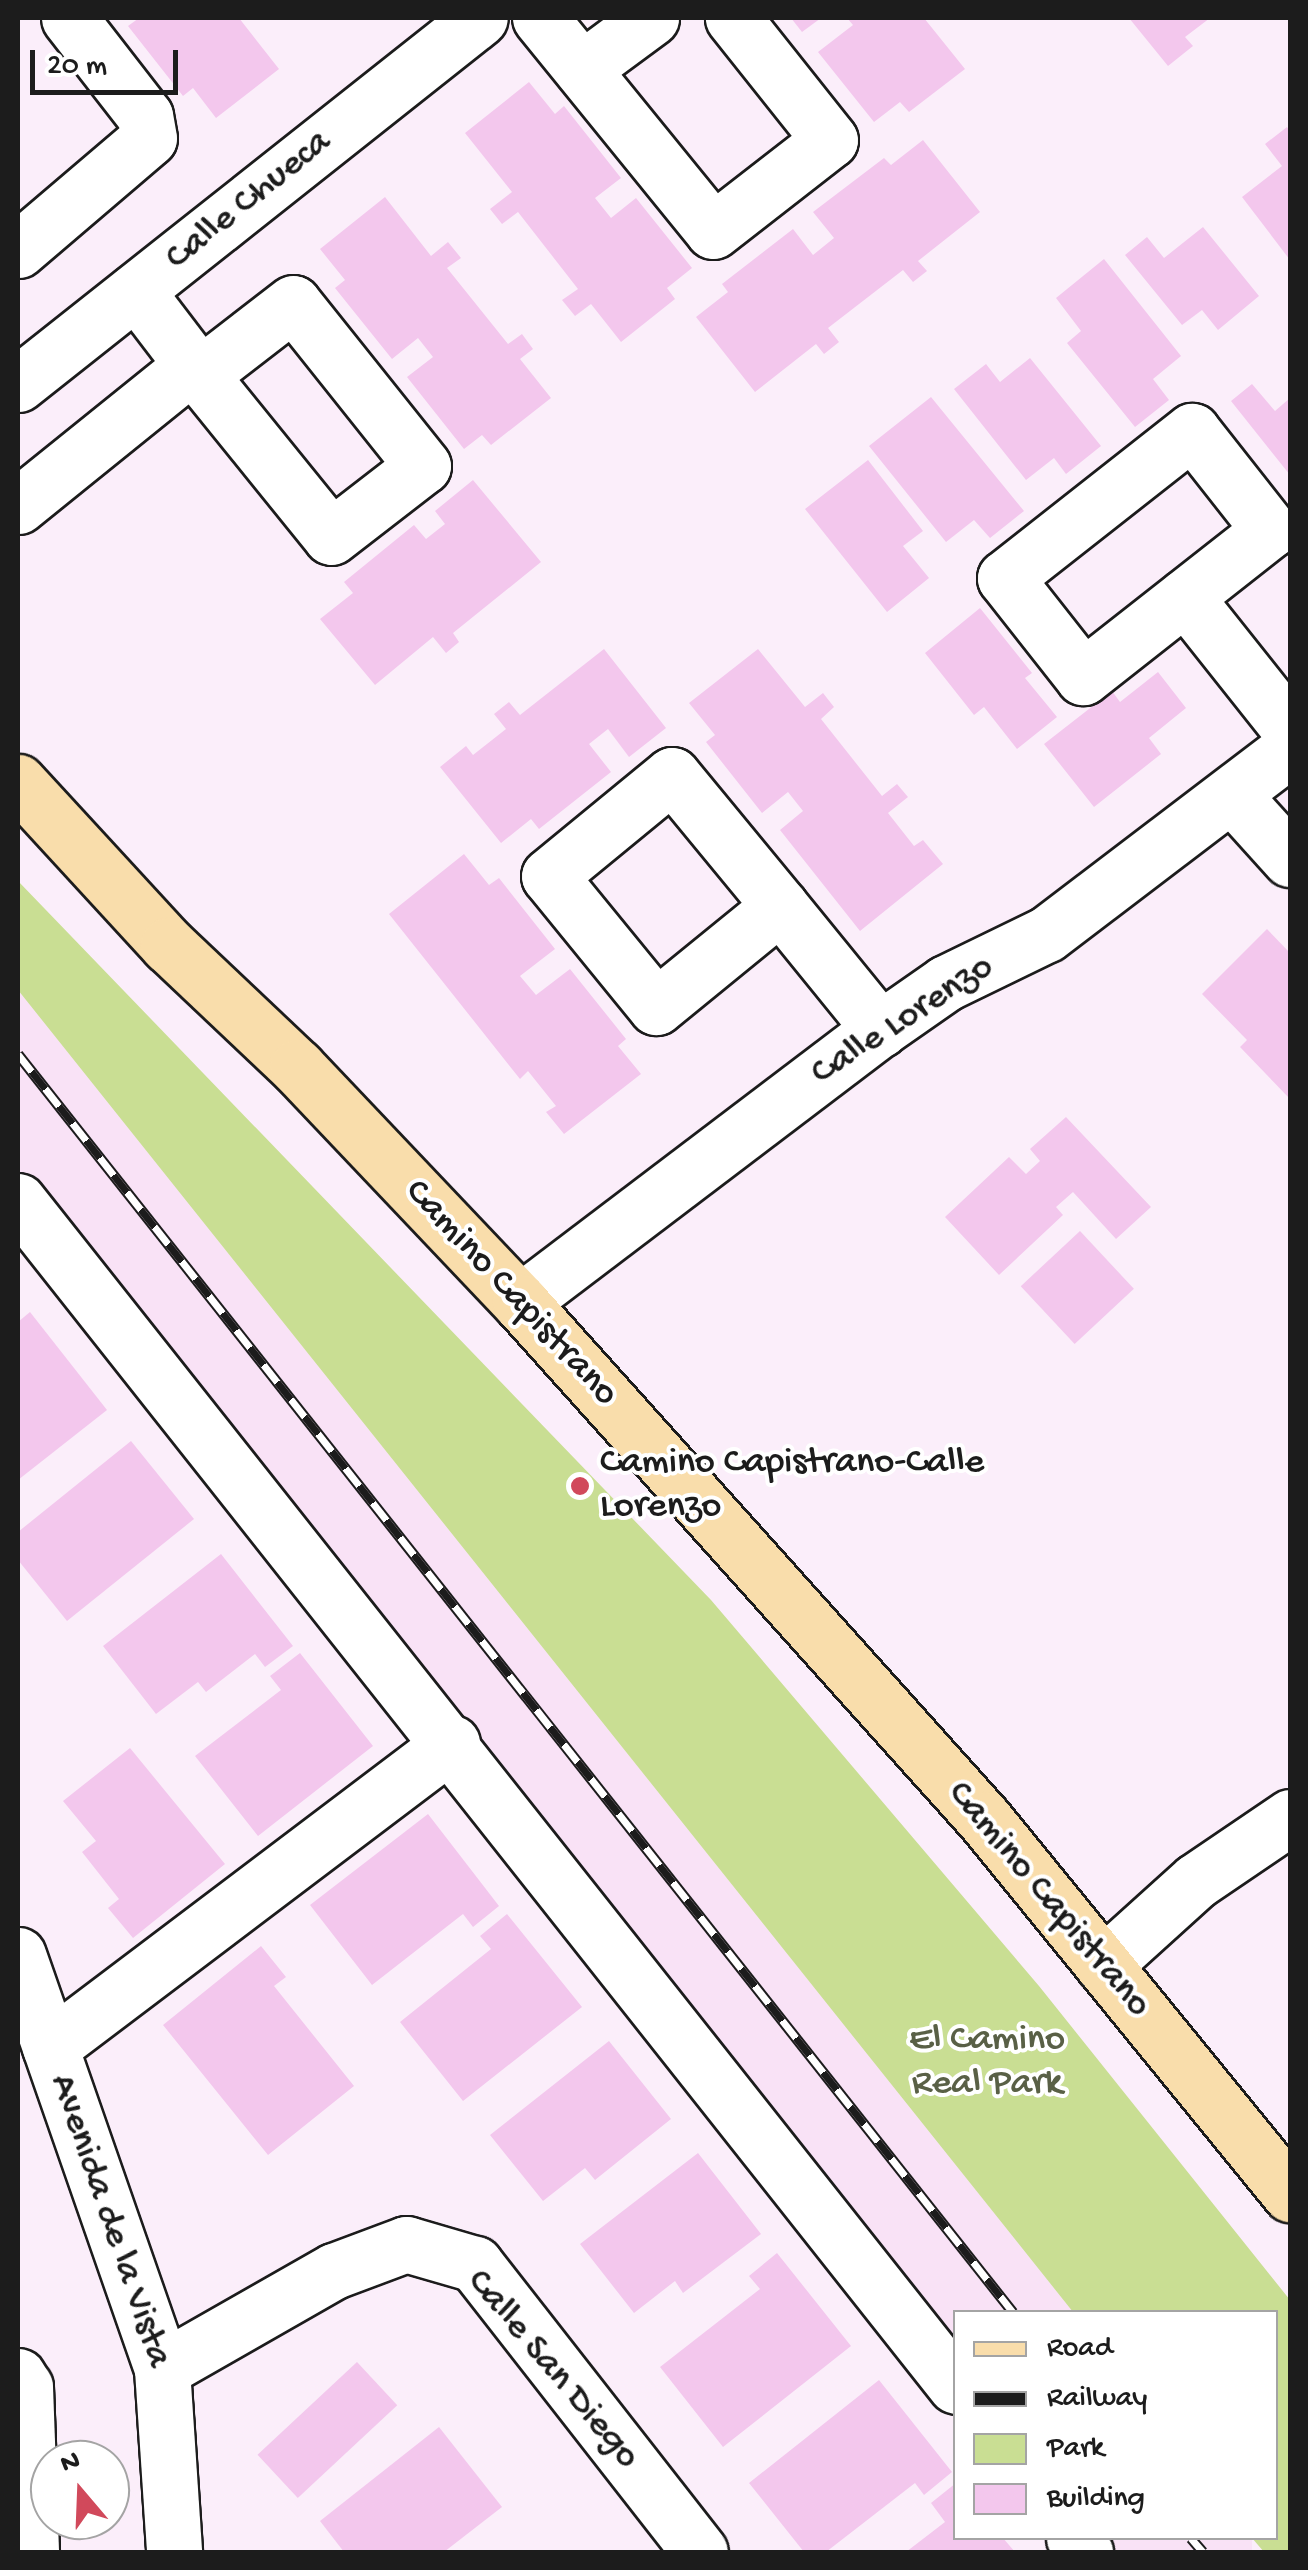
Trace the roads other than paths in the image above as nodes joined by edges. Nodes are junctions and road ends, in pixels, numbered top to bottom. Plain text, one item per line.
1 (69, 18) edge
2 (480, 18) edge
3 (540, 18) edge
4 (651, 18) edge
5 (733, 18) edge
6 (582, 69) junction
7 (18, 250) edge
8 (136, 291) junction
9 (18, 383) edge
10 (18, 506) edge
11 (1185, 597) junction
12 (1290, 728) edge
13 (1290, 749) edge
14 (18, 782) edge
15 (1233, 796) junction
16 (1290, 860) edge
17 (780, 906) dead end
18 (880, 1029) junction
19 (18, 1201) edge
20 (520, 1302) junction
21 (452, 1743) junction
22 (1290, 1816) edge
23 (18, 1955) edge
24 (1104, 1964) junction
25 (50, 2047) junction
26 (1290, 2194) edge
27 (162, 2368) junction
28 (18, 2376) edge
29 (953, 2382) edge
30 (31, 2552) edge
31 (174, 2552) edge
32 (700, 2552) edge

1 - 7 street
2 - 8 street, Calle Chueca
3 - 6 street
4 - 6 street
5 - 6 street
8 - 9 street, Calle Chueca
8 - 10 street
11 - 11 street
11 - 12 street
13 - 15 street, Calle Lorenzo
14 - 20 main road, Camino Capistrano
15 - 16 street
15 - 18 street, Calle Lorenzo
17 - 18 street
18 - 20 street, Calle Lorenzo
19 - 21 street
20 - 24 main road, Camino Capistrano
21 - 25 street
21 - 29 street
22 - 24 street
23 - 25 street, Avenida de la Vista
24 - 26 main road, Camino Capistrano
25 - 27 street, Avenida de la Vista
27 - 31 street, Avenida de la Vista
27 - 32 street, Calle San Diego
28 - 30 street

